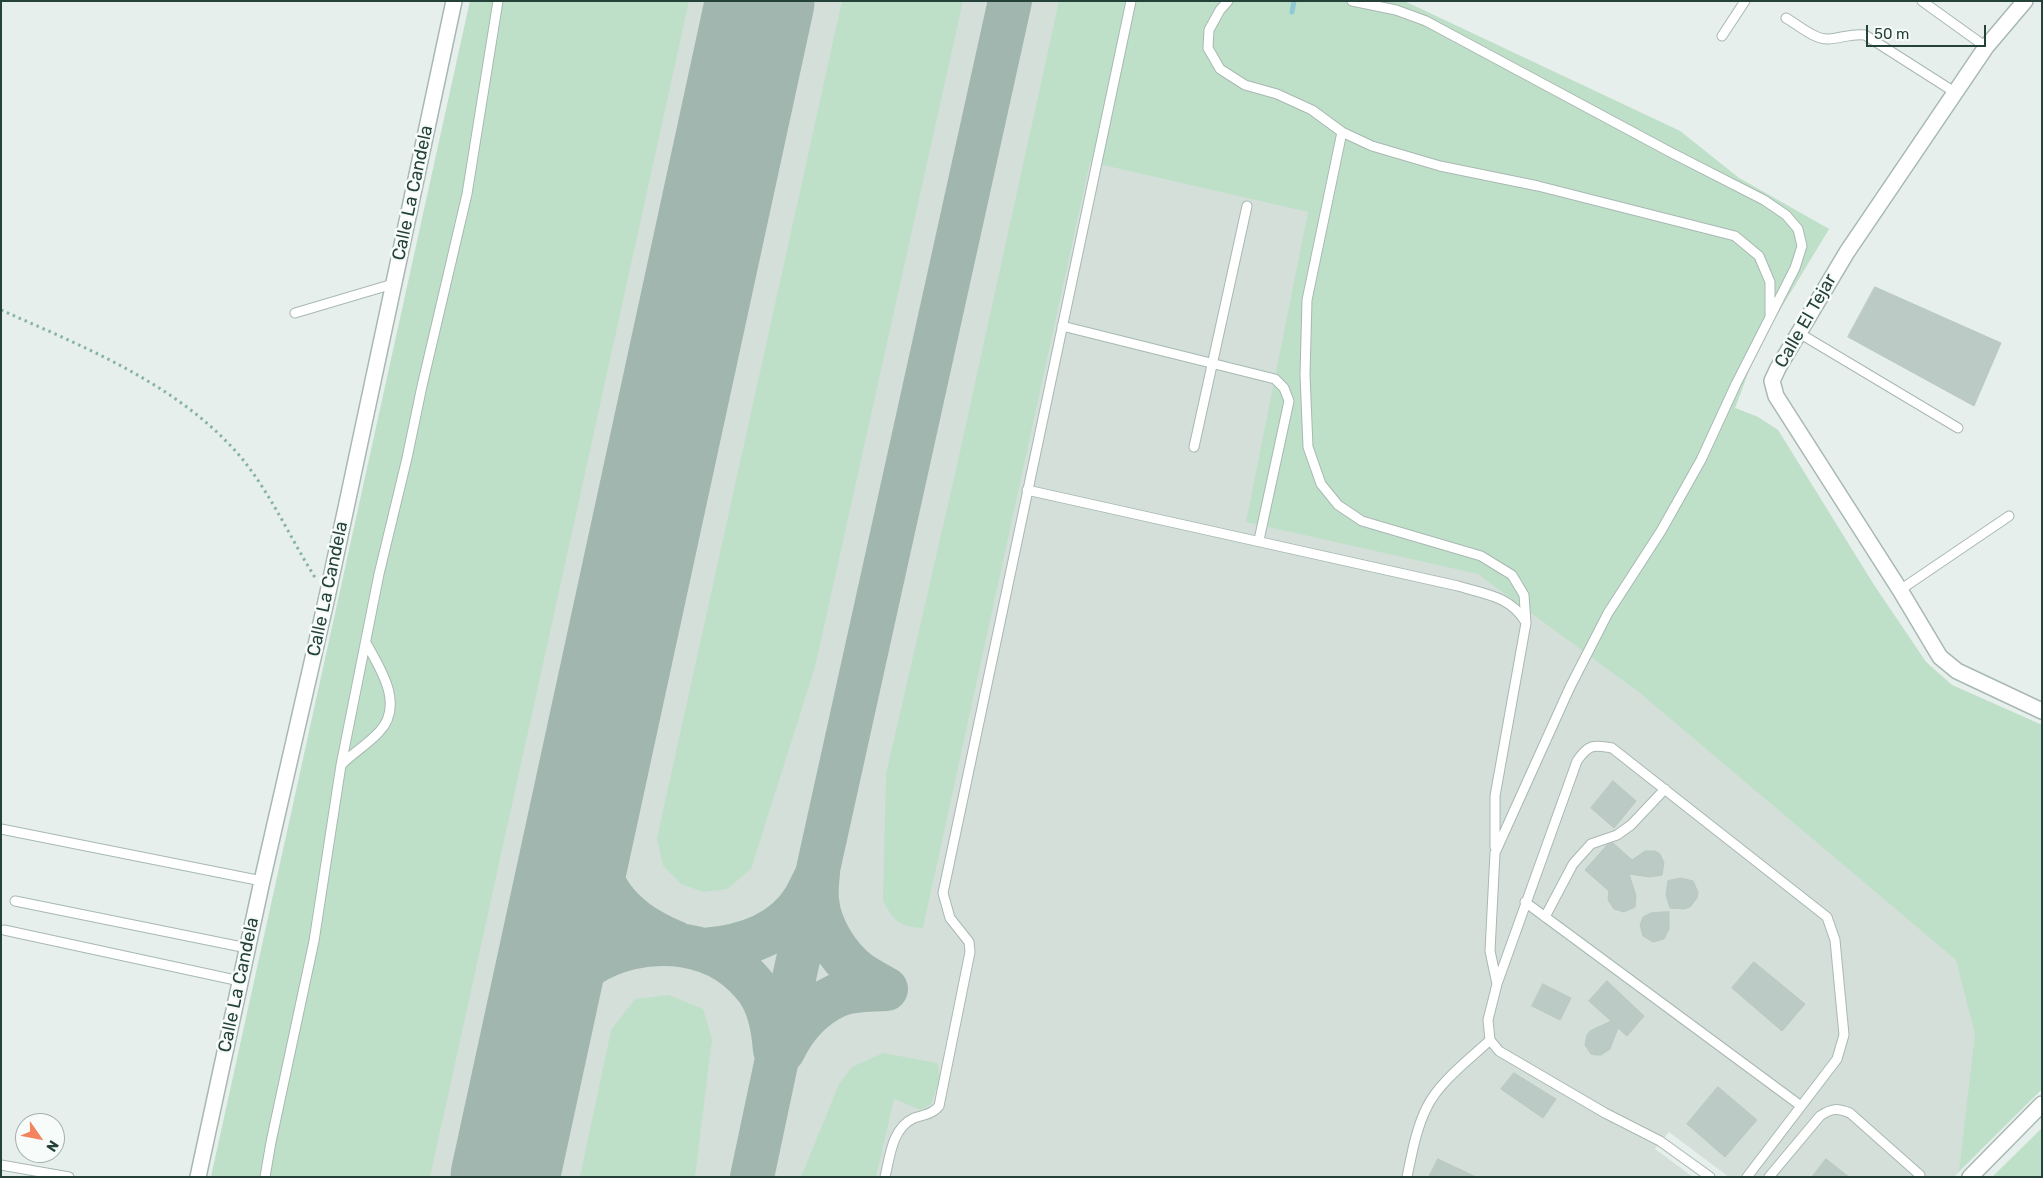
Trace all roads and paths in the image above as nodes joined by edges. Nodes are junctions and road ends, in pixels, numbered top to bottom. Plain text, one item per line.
1 (454, 1) edge
2 (498, 1) edge
3 (1131, 1) edge
4 (1228, 1) edge
5 (1352, 1) edge
6 (1744, 1) edge
7 (1922, 1) edge
8 (2025, 1) edge
9 (1786, 18) dead end
10 (1722, 36) dead end
11 (1986, 47) junction
12 (1956, 93) junction
13 (1342, 132) junction
14 (1247, 206) dead end
15 (393, 284) junction
16 (1, 310) edge
17 (295, 313) dead end
18 (1770, 316) junction
19 (1062, 326) junction
20 (1799, 333) junction
21 (1212, 364) junction
22 (1958, 428) dead end
23 (1194, 447) dead end
24 (1027, 490) junction
25 (2008, 516) dead end
26 (1259, 540) junction
27 (1900, 590) junction
28 (327, 597) junction
29 (1526, 623) junction
30 (366, 643) junction
31 (2042, 711) edge
32 (341, 765) junction
33 (1665, 789) junction
34 (1, 829) edge
35 (1495, 852) junction
36 (262, 881) junction
37 (15, 901) dead end
38 (1525, 902) junction
39 (1545, 917) junction
40 (4, 930) dead end
41 (247, 948) junction
42 (240, 981) junction
43 (1497, 984) junction
44 (1490, 1040) junction
45 (2042, 1104) edge
46 (1801, 1106) junction
47 (1, 1165) edge
48 (1920, 1176) dead end
49 (69, 1177) edge
50 (198, 1177) edge
51 (265, 1177) edge
52 (885, 1177) edge
53 (1407, 1177) edge
54 (1710, 1177) edge
55 (1747, 1177) edge
56 (1770, 1177) edge
57 (1970, 1177) edge

1 - 15 street, Calle La Candela
2 - 30 lane
3 - 19 lane
4 - 13 lane
5 - 18 lane
6 - 10 lane
7 - 11 lane
8 - 11 street, Calle El Tejar
9 - 12 lane
11 - 12 street, Calle El Tejar
12 - 20 street, Calle El Tejar
13 - 18 lane
13 - 29 lane
14 - 21 lane
15 - 17 lane
15 - 28 street, Calle La Candela
16 - 28 path
18 - 35 lane
19 - 21 lane
19 - 24 lane
20 - 22 lane
20 - 27 street, Calle El Tejar
21 - 23 lane
21 - 26 lane
24 - 26 lane
24 - 52 lane
25 - 27 lane
26 - 29 lane
27 - 31 street, Calle El Tejar
28 - 36 street, Calle La Candela
29 - 35 lane
30 - 32 lane
30 - 32 lane
32 - 51 lane
33 - 38 lane
33 - 39 lane
33 - 46 lane
34 - 36 lane
35 - 43 lane
36 - 41 street, Calle La Candela
37 - 41 lane
38 - 39 lane
38 - 43 lane
39 - 46 lane
40 - 42 lane
41 - 42 street, Calle La Candela
42 - 50 street, Calle La Candela
43 - 44 lane
44 - 53 lane
44 - 54 lane
45 - 57 street
46 - 55 lane
47 - 49 lane
48 - 56 lane

